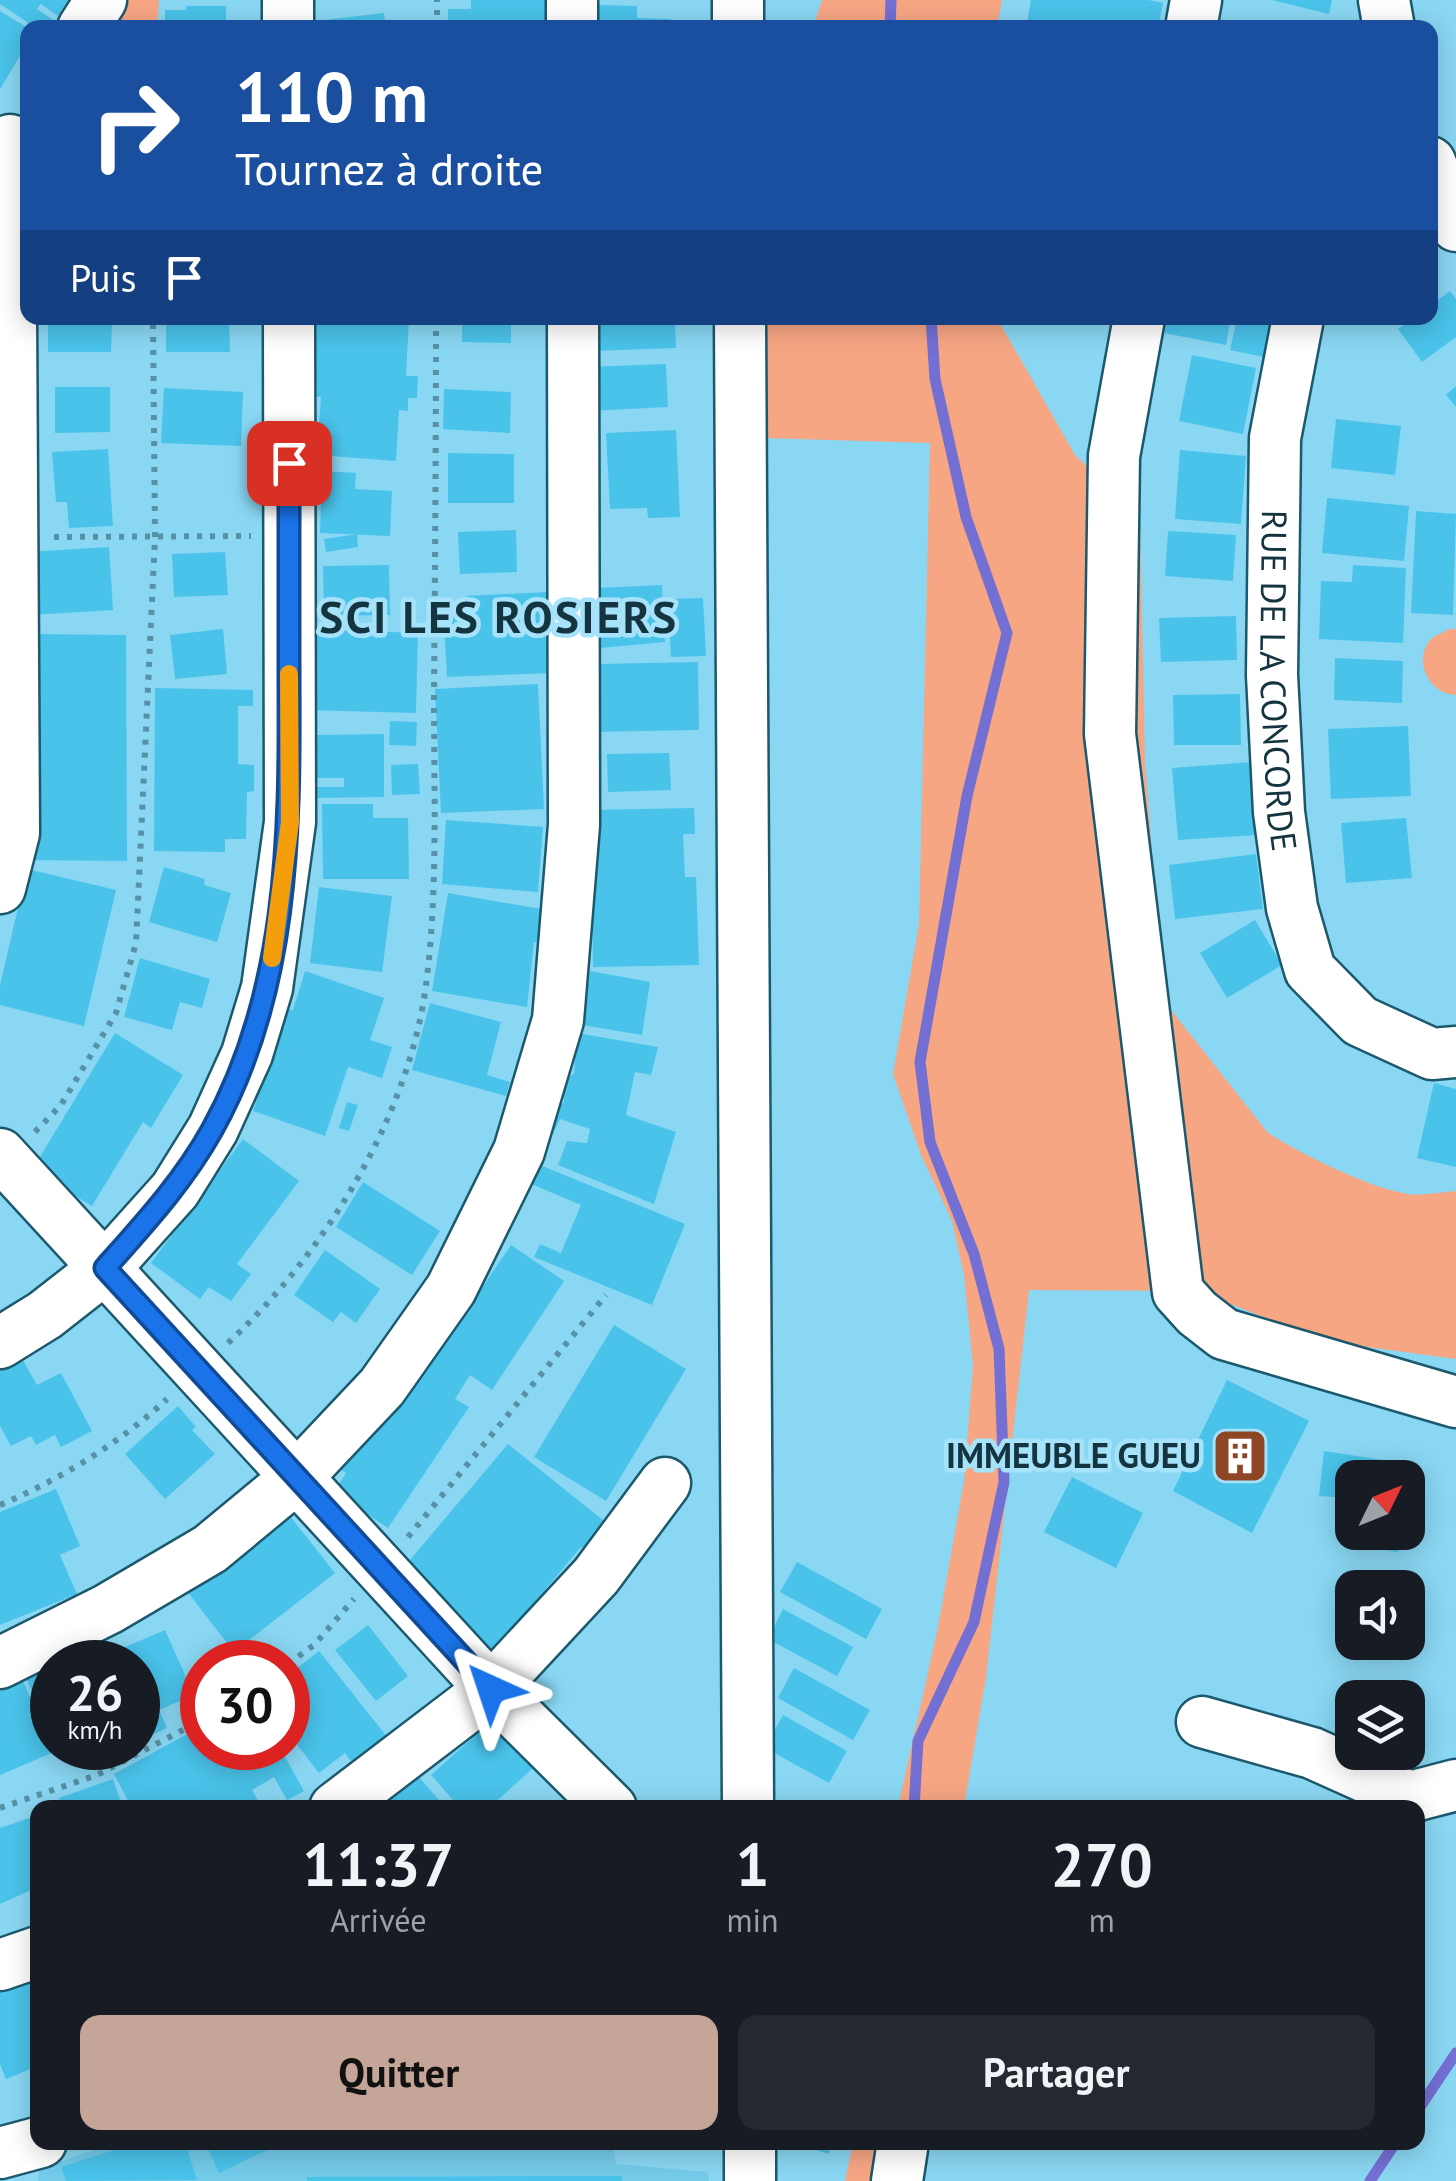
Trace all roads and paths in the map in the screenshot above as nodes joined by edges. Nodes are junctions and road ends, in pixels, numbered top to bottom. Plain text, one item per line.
1 (13, 137) edge
2 (1438, 182) edge
3 (1456, 226) edge
4 (153, 325) edge
5 (289, 325) edge
6 (436, 325) edge
7 (573, 325) edge
8 (740, 325) edge
9 (1137, 325) edge
10 (1297, 325) edge
11 (289, 536) junction
12 (155, 537) junction
13 (12, 538) junction
14 (0, 888) edge
15 (1456, 1052) edge
16 (4, 1158) edge
17 (105, 1268) junction
18 (606, 1296) dead end
19 (0, 1344) edge
20 (199, 1370) junction
21 (1456, 1402) edge
22 (297, 1477) junction
23 (665, 1483) dead end
24 (0, 1504) edge
25 (382, 1568) junction
26 (310, 1649) edge
27 (0, 1663) edge
28 (491, 1689) junction
29 (1202, 1722) dead end
30 (180, 1732) edge
31 (1422, 1796) edge
32 (345, 1800) edge
33 (603, 1800) edge
34 (748, 1800) edge
35 (0, 1808) edge
36 (30, 1955) edge
37 (0, 1965) edge
38 (30, 2145) edge
39 (750, 2150) edge
40 (902, 2150) edge
41 (0, 2153) edge
42 (750, 2181) edge
43 (898, 2181) edge

1 - 13 street
2 - 3 street
4 - 12 path
5 - 11 street
6 - 20 path
7 - 22 street
8 - 34 street
9 - 21 street
10 - 15 street, RUE DE LA CONCORDE
11 - 12 path
11 - 17 street
12 - 13 path
12 - 16 path
13 - 14 street
16 - 17 street
17 - 19 street
17 - 20 street
18 - 25 path
20 - 22 street
20 - 24 path
22 - 25 street
22 - 27 street
23 - 28 street
25 - 26 path
25 - 28 street
28 - 32 street
28 - 33 street
29 - 31 street
30 - 35 path
36 - 37 street
38 - 41 street
39 - 42 street
40 - 43 street

